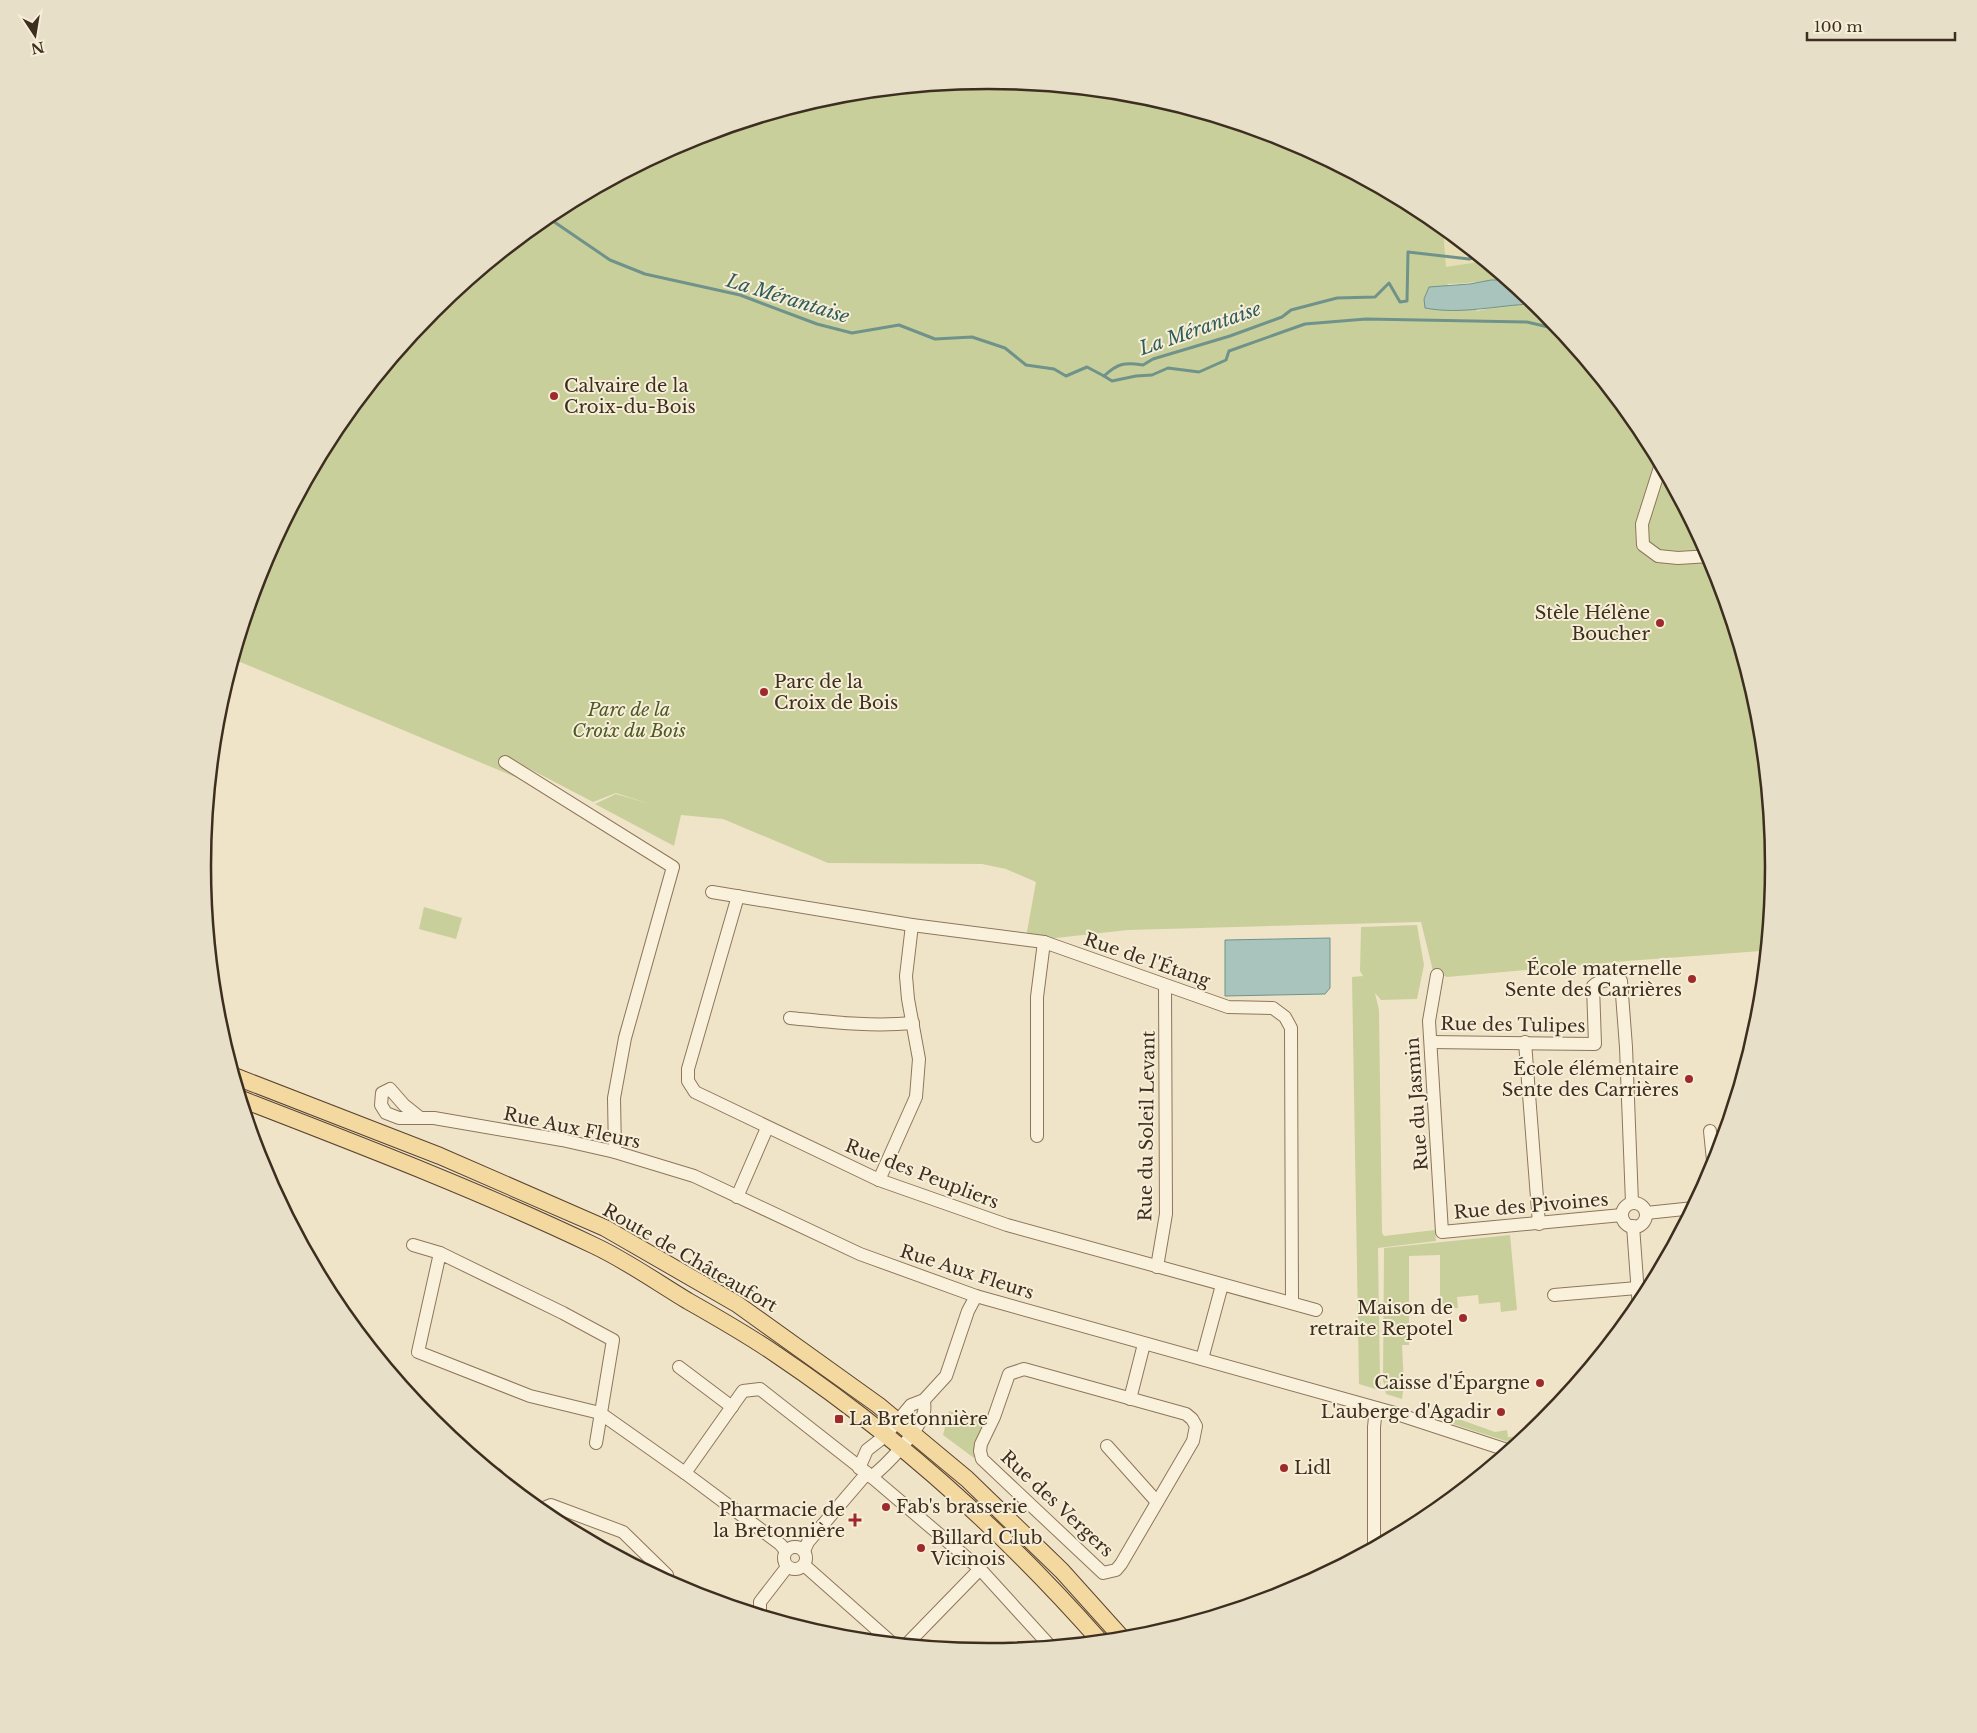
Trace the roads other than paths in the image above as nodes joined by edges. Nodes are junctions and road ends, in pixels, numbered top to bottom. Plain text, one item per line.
1 (1658, 472) edge
2 (1701, 557) edge
3 (505, 762) dead end
4 (712, 892) dead end
5 (738, 896) junction
6 (912, 925) junction
7 (1044, 942) junction
8 (1437, 975) dead end
9 (1165, 986) junction
10 (790, 1018) dead end
11 (912, 1023) junction
12 (1431, 1042) junction
13 (1525, 1042) junction
14 (240, 1078) edge
15 (248, 1103) edge
16 (419, 1117) dead end
17 (767, 1128) junction
18 (1710, 1131) dead end
19 (1037, 1136) dead end
20 (1712, 1151) edge
21 (615, 1152) junction
22 (879, 1180) junction
23 (737, 1197) junction
24 (1632, 1203) junction
25 (1687, 1209) edge
26 (1646, 1213) junction
27 (1622, 1215) junction
28 (1539, 1224) junction
29 (1633, 1226) junction
30 (1442, 1232) joint
31 (413, 1245) dead end
32 (440, 1253) junction
33 (1157, 1267) junction
34 (1222, 1285) junction
35 (1637, 1288) junction
36 (1554, 1295) dead end
37 (1638, 1295) edge
38 (976, 1296) junction
39 (1292, 1302) junction
40 (1316, 1310) dead end
41 (1144, 1344) junction
42 (1202, 1359) junction
43 (679, 1367) dead end
44 (1130, 1399) junction
45 (924, 1400) junction
46 (732, 1407) junction
47 (1376, 1408) junction
48 (600, 1414) junction
49 (891, 1429) junction
50 (912, 1432) junction
51 (596, 1442) dead end
52 (1108, 1446) dead end
53 (900, 1448) junction
54 (1503, 1449) edge
55 (685, 1473) junction
56 (865, 1473) junction
57 (1157, 1502) junction
58 (546, 1506) edge
59 (1374, 1542) edge
60 (786, 1551) junction
61 (804, 1551) junction
62 (804, 1565) junction
63 (787, 1567) junction
64 (980, 1569) junction
65 (665, 1573) edge
66 (760, 1609) edge
67 (1118, 1633) edge
68 (1096, 1637) edge
69 (885, 1638) edge
70 (911, 1640) edge
71 (1047, 1642) edge

1 - 2 street
3 - 21 street
4 - 5 street, Rue de l'Étang
5 - 6 street, Rue de l'Étang
5 - 17 street, Rue des Peupliers
6 - 7 street, Rue de l'Étang
6 - 11 street
7 - 9 street, Rue de l'Étang
7 - 19 street
8 - 12 street, Rue du Jasmin
9 - 33 street, Rue du Soleil Levant
9 - 39 street, Rue de l'Étang
10 - 11 street
11 - 22 street
12 - 13 street, Rue des Tulipes
12 - 30 street, Rue du Jasmin
13 - 24 street, Rue des Tulipes
13 - 28 street
14 - 49 main road, Route de Châteaufort
15 - 49 main road, Route de Châteaufort
16 - 21 street, Rue Aux Fleurs
17 - 22 street, Rue des Peupliers
17 - 23 street
18 - 20 street
21 - 23 street, Rue Aux Fleurs
22 - 33 street, Rue des Peupliers
23 - 38 street, Rue Aux Fleurs
24 - 26 street
24 - 27 street
25 - 26 street
26 - 29 street
27 - 28 street, Rue des Pivoines
27 - 29 street
28 - 30 street, Rue des Pivoines
29 - 35 street
31 - 32 street
32 - 48 street
32 - 48 street
33 - 34 street, Rue des Peupliers
34 - 39 street, Rue des Peupliers
34 - 42 street
35 - 36 street
35 - 37 street
38 - 41 street, Rue Aux Fleurs
38 - 45 street
39 - 40 street, Rue des Peupliers
41 - 42 street, Rue Aux Fleurs
41 - 44 street
42 - 47 street, Rue Aux Fleurs
43 - 46 street
44 - 57 street, Rue des Vergers
44 - 57 street, Rue des Vergers
45 - 49 street
45 - 50 street
46 - 55 street
46 - 56 street
47 - 54 street, Rue Aux Fleurs
47 - 59 street
48 - 51 street
48 - 55 street
49 - 50 main road, Route de Châteaufort
49 - 53 main road, Route de Châteaufort
49 - 56 street
50 - 53 street
50 - 67 main road, Route de Châteaufort
52 - 57 street
53 - 56 street
53 - 68 main road, Route de Châteaufort
55 - 60 street
56 - 61 street
56 - 64 street
58 - 65 street
60 - 61 street
60 - 63 street
61 - 62 street
62 - 63 street
62 - 69 street
63 - 66 street
64 - 70 street
64 - 71 street

